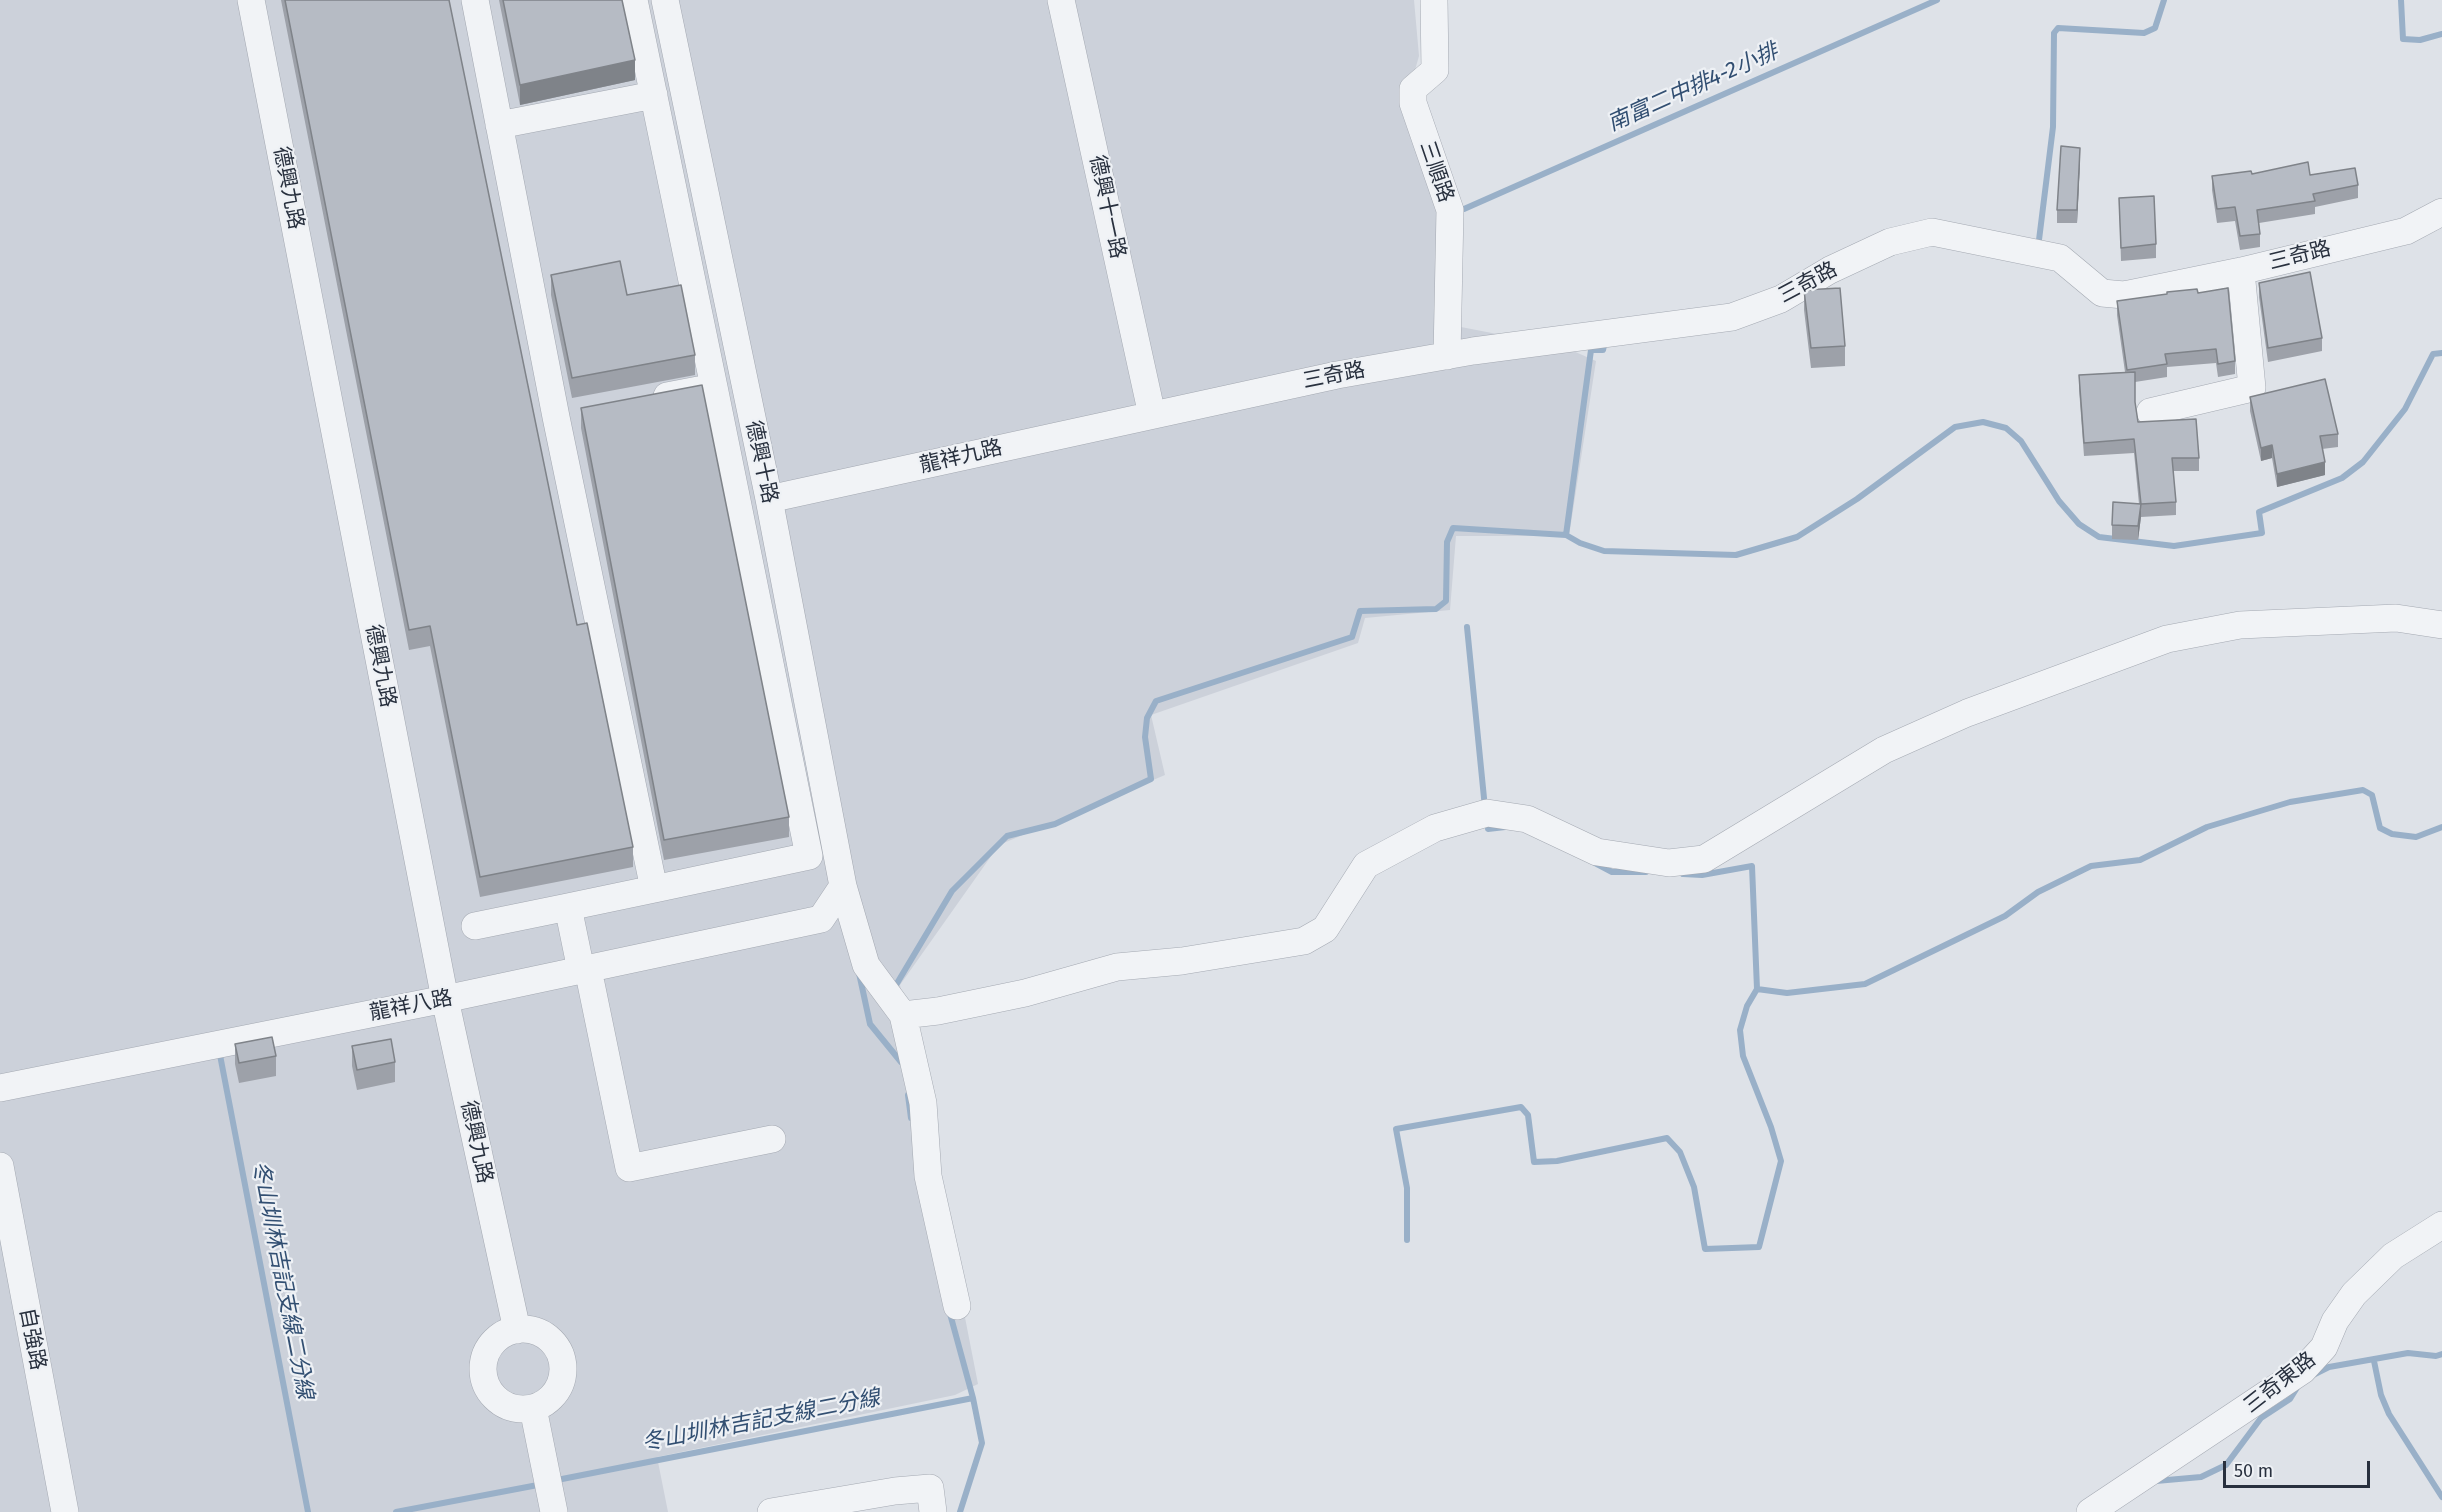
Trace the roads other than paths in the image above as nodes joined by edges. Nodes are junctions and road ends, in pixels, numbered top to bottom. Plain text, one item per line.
1 (251, 0) edge
2 (475, 0) edge
3 (634, 0) edge
4 (665, 0) edge
5 (1061, 0) edge
6 (1434, 0) edge
7 (654, 95) junction
8 (500, 125) junction
9 (2442, 212) edge
10 (2241, 271) junction
11 (1447, 356) junction
12 (714, 387) junction
13 (646, 400) edge
14 (2150, 412) dead end
15 (1152, 415) junction
16 (769, 500) junction
17 (2442, 625) edge
18 (843, 886) junction
19 (654, 888) junction
20 (568, 907) junction
21 (475, 926) dead end
22 (585, 969) junction
23 (445, 999) junction
24 (903, 1014) junction
25 (0, 1088) edge
26 (772, 1138) dead end
27 (0, 1166) edge
28 (2442, 1225) edge
29 (957, 1306) dead end
30 (517, 1330) junction
31 (533, 1408) junction
32 (65, 1512) edge
33 (554, 1512) edge
34 (771, 1512) edge
35 (933, 1512) edge
36 (2090, 1512) edge

1 - 23 street, 德興九路
2 - 8 street
3 - 7 street
4 - 16 street, 德興十路
5 - 15 street, 德興十一路
6 - 11 street, 三順路
7 - 8 street
7 - 12 street
8 - 19 street
9 - 10 street, 三奇路
10 - 11 street, 三奇路
10 - 14 street
11 - 15 street, 三奇路
12 - 13 street
12 - 19 street
15 - 16 street, 龍祥九路
16 - 18 street, 德興十路
17 - 24 street
18 - 22 street, 龍祥八路
18 - 24 street, 德興十路
19 - 20 street
20 - 21 street
20 - 22 street
22 - 23 street, 龍祥八路
22 - 26 street
23 - 25 street, 龍祥八路
23 - 30 street, 德興九路
24 - 29 street
27 - 32 street, 自強路
28 - 36 street, 三奇東路
30 - 31 street
30 - 31 street
31 - 33 street
34 - 35 street

